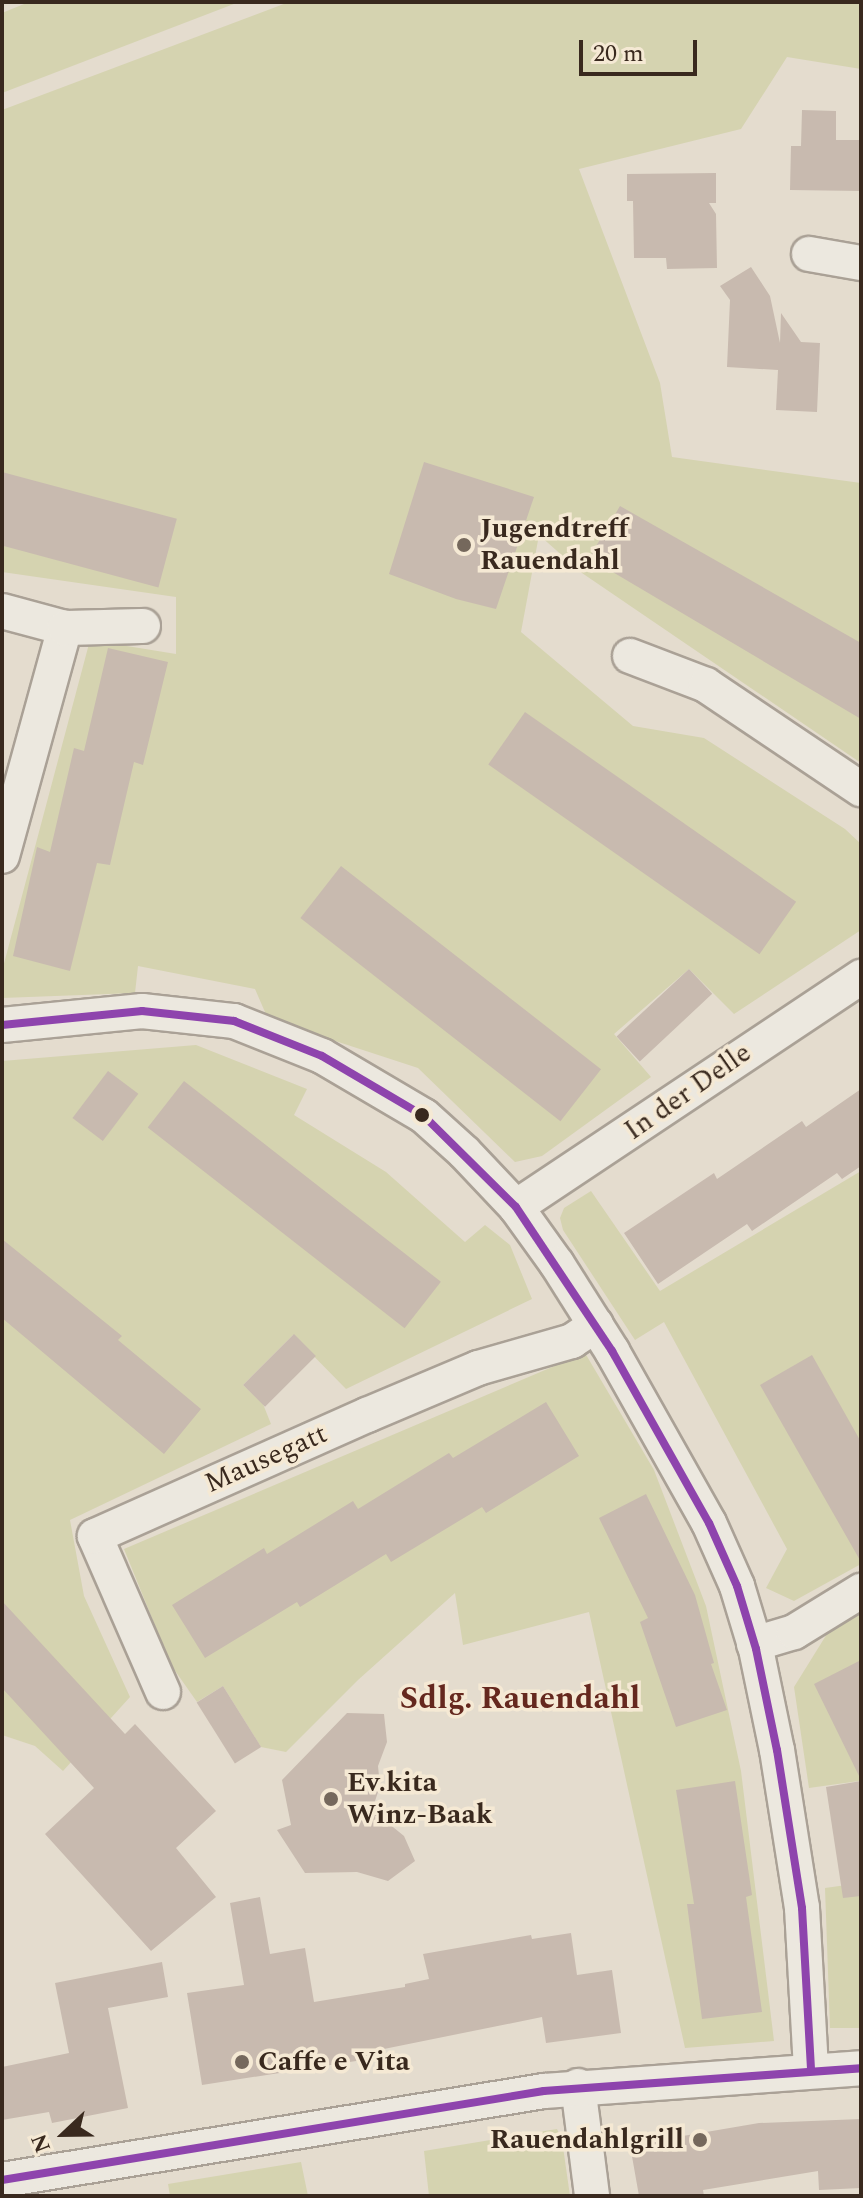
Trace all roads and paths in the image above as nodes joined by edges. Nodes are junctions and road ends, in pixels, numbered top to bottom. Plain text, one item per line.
1 (809, 254) dead end
2 (861, 263) edge
3 (2, 611) edge
4 (143, 626) dead end
5 (65, 628) junction
6 (630, 656) dead end
7 (861, 789) edge
8 (2, 856) edge
9 (861, 977) edge
10 (2, 1025) edge
11 (516, 1207) junction
12 (596, 1325) junction
13 (861, 1591) edge
14 (754, 1644) junction
15 (163, 1692) dead end
16 (861, 2068) edge
17 (811, 2069) junction
18 (578, 2086) junction
19 (2, 2180) edge
20 (592, 2196) edge

1 - 2 street
3 - 5 street
4 - 5 street
5 - 8 street
6 - 7 street
9 - 11 street, In der Delle
10 - 11 street
11 - 12 street
12 - 14 street
12 - 15 street, Mausegatt
13 - 14 street
14 - 17 street
16 - 17 street
17 - 18 street
18 - 19 street
18 - 20 street

